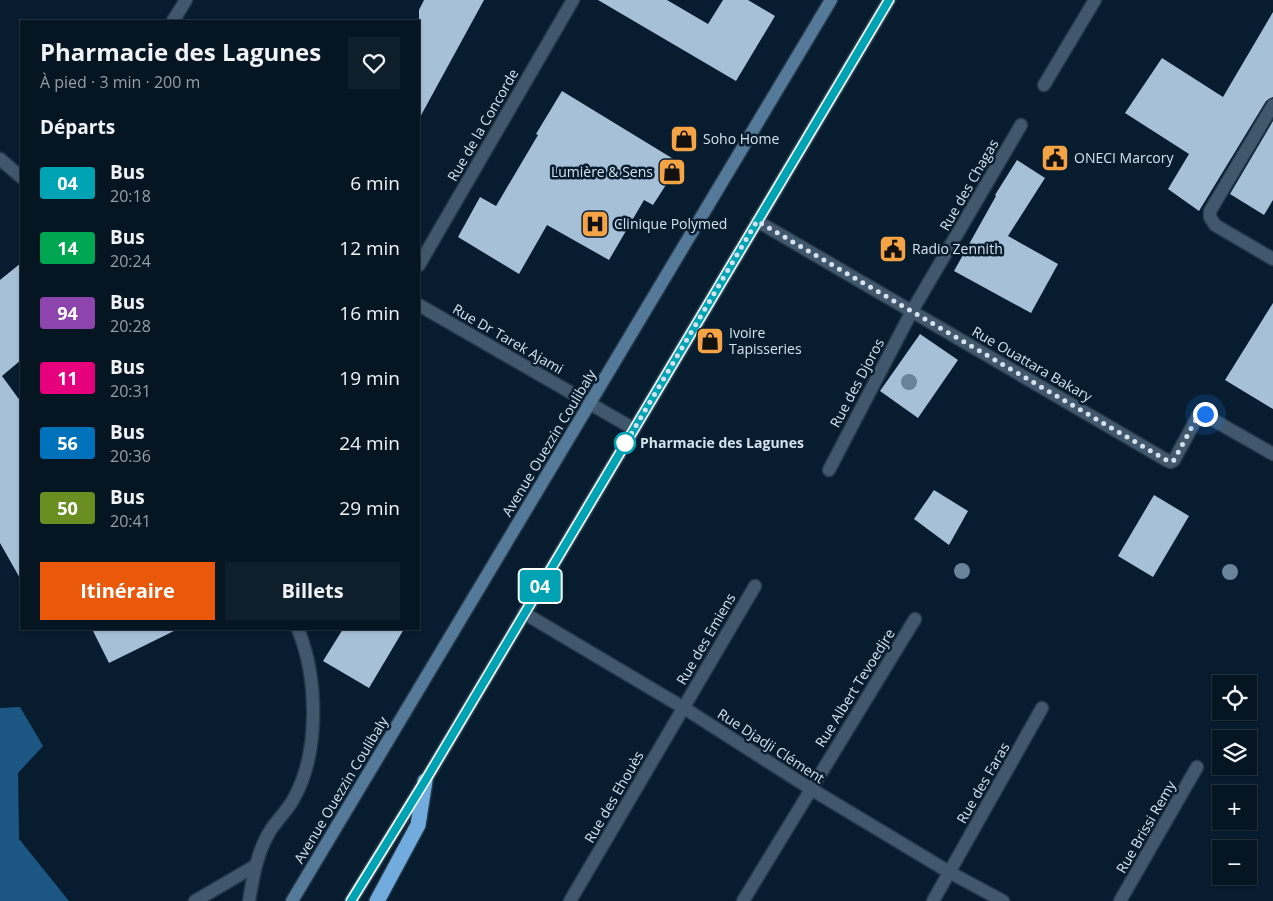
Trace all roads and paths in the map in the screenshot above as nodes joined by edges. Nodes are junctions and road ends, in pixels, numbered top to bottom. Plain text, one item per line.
1 (186, 0) edge
2 (574, 0) edge
3 (831, 0) edge
4 (889, 0) edge
5 (1095, 0) edge
6 (175, 20) edge
7 (1044, 85) dead end
8 (1273, 105) edge
9 (1021, 125) dead end
10 (0, 158) edge
11 (20, 176) edge
12 (757, 221) junction
13 (1273, 259) edge
14 (420, 262) edge
15 (420, 306) edge
16 (912, 311) junction
17 (589, 404) junction
18 (634, 429) junction
19 (1273, 454) edge
20 (829, 470) dead end
21 (755, 586) dead end
22 (524, 613) junction
23 (915, 619) dead end
24 (298, 630) edge
25 (684, 708) junction
26 (1042, 708) dead end
27 (1197, 767) dead end
28 (425, 781) junction
29 (810, 789) junction
30 (255, 866) junction
31 (949, 872) junction
32 (195, 901) edge
33 (249, 901) edge
34 (292, 901) edge
35 (351, 901) edge
36 (377, 901) edge
37 (570, 901) edge
38 (743, 901) edge
39 (933, 901) edge
40 (1003, 901) edge
41 (1120, 901) edge

1 - 6 street
2 - 14 street, Rue de la Concorde
3 - 17 street, Avenue Ouezzin Coulibaly
4 - 12 street
5 - 7 street
8 - 13 street
9 - 16 street, Rue des Chagas
10 - 11 street
12 - 16 street, Rue Ouattara Bakary
12 - 18 street
15 - 17 street, Rue Dr Tarek Ajami
16 - 19 street, Rue Ouattara Bakary
16 - 20 street, Rue des Djoros
17 - 18 street, Rue Dr Tarek Ajami
17 - 34 street, Avenue Ouezzin Coulibaly
18 - 22 street
21 - 25 street, Rue des Emiens
22 - 25 street, Rue Djadji Clément
22 - 28 street
23 - 29 street, Rue Albert Tevoedjre
24 - 30 street
25 - 29 street, Rue Djadji Clément
25 - 37 street, Rue des Ehouès
26 - 31 street, Rue des Faras
27 - 41 street, Rue Brissi Remy
28 - 35 street
28 - 36 highway
29 - 31 street, Rue Djadji Clément
29 - 38 street, Rue Albert Tevoedjre
30 - 32 street
30 - 33 street
31 - 39 street, Rue des Faras
31 - 40 street, Rue Djadji Clément

